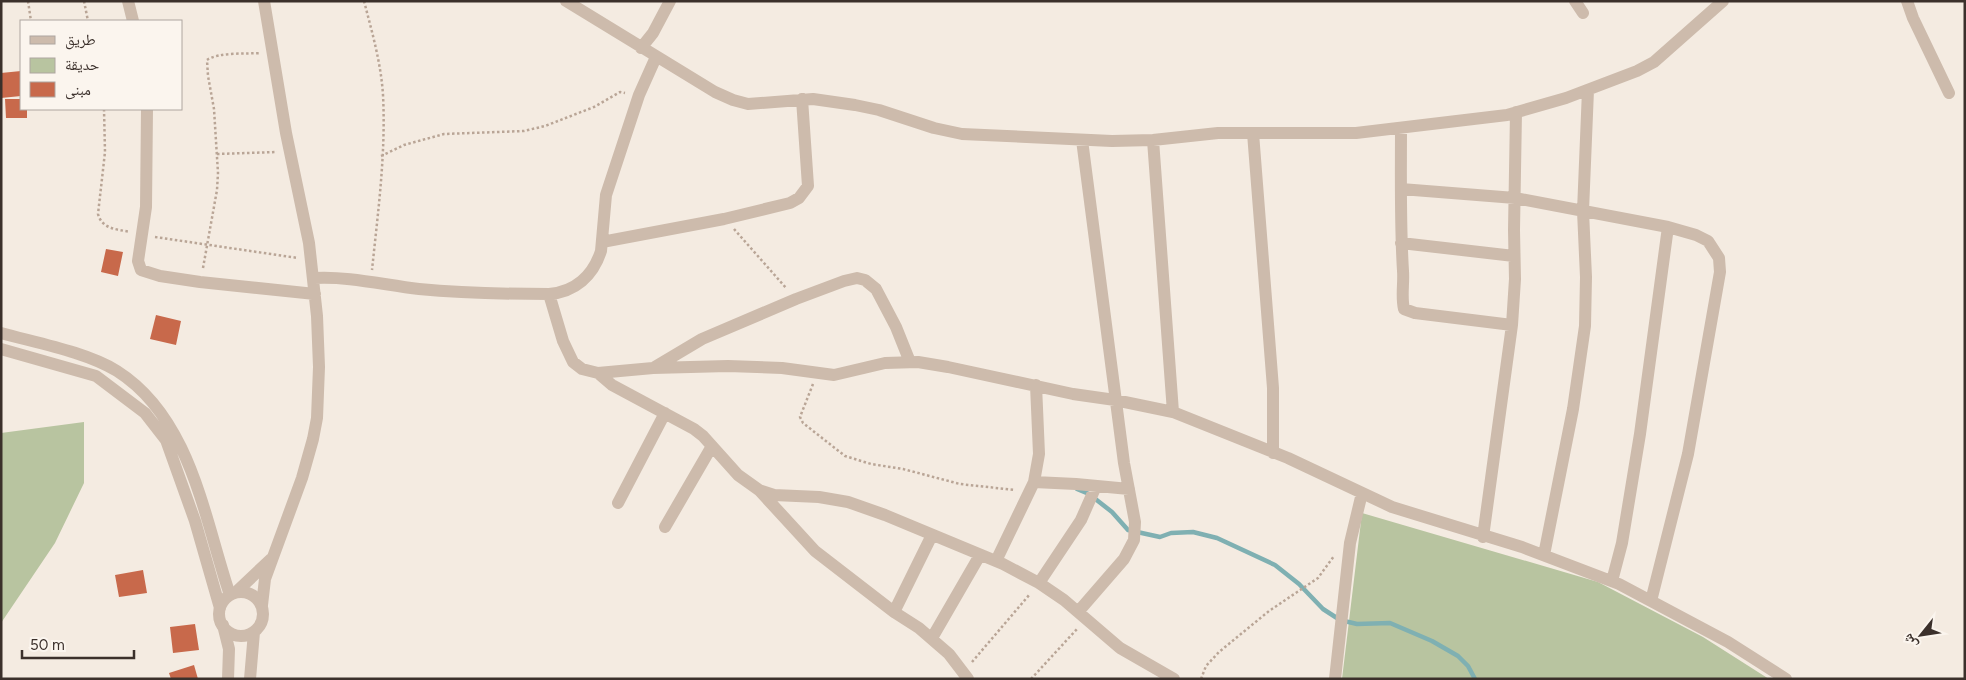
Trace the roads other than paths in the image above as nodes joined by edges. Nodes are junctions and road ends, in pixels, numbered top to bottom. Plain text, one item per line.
1 (128, 1) edge
2 (264, 1) edge
3 (566, 1) edge
4 (670, 1) edge
5 (1575, 1) edge
6 (1723, 1) edge
7 (1907, 1) edge
8 (1583, 13) dead end
9 (133, 20) edge
10 (641, 48) junction
11 (656, 57) junction
12 (1588, 90) junction
13 (1949, 94) dead end
14 (802, 99) junction
15 (147, 110) edge
16 (1516, 112) junction
17 (1401, 128) junction
18 (1253, 133) junction
19 (1082, 140) junction
20 (1153, 140) junction
21 (1401, 189) junction
22 (1515, 198) junction
23 (1583, 211) junction
24 (1668, 227) junction
25 (602, 242) junction
26 (1401, 243) junction
27 (1514, 256) junction
28 (314, 278) junction
29 (315, 294) junction
30 (549, 294) junction
31 (1512, 326) junction
32 (1, 333) edge
33 (1, 349) edge
34 (910, 362) junction
35 (653, 368) junction
36 (598, 373) junction
37 (1036, 385) junction
38 (1115, 400) junction
39 (1173, 412) junction
40 (665, 413) junction
41 (712, 446) junction
42 (1273, 452) junction
43 (1033, 485) junction
44 (1096, 486) junction
45 (1129, 489) junction
46 (760, 490) junction
47 (1362, 493) junction
48 (618, 503) dead end
49 (665, 527) dead end
50 (932, 535) junction
51 (1483, 536) junction
52 (980, 555) junction
53 (1544, 555) junction
54 (272, 557) junction
55 (996, 561) junction
56 (1612, 581) junction
57 (1040, 583) junction
58 (233, 593) junction
59 (1651, 601) junction
60 (262, 605) junction
61 (220, 608) junction
62 (894, 612) junction
63 (1082, 616) junction
64 (223, 625) junction
65 (254, 632) junction
66 (932, 638) junction
67 (966, 676) edge
68 (228, 679) edge
69 (250, 679) edge
70 (1174, 679) edge
71 (1335, 679) edge
72 (1786, 679) edge

1 - 9 street
2 - 28 street
3 - 10 street
4 - 10 street
5 - 8 street
6 - 12 street
7 - 13 street
10 - 11 street
11 - 14 street
11 - 25 street
12 - 16 street
12 - 23 street
14 - 19 street
14 - 25 street
15 - 29 street
16 - 17 street
16 - 22 street
17 - 18 street
17 - 21 street
18 - 20 street
18 - 42 street
19 - 20 street
19 - 38 street
20 - 39 street
21 - 22 street
21 - 26 street
22 - 23 street
22 - 27 street
23 - 24 street
23 - 53 street
24 - 56 street
24 - 59 street
25 - 30 street
26 - 27 street
26 - 31 street
27 - 31 street
28 - 29 street
28 - 30 street
29 - 54 street
30 - 36 street
31 - 51 street
32 - 58 street
33 - 61 street
34 - 35 street
34 - 35 street
34 - 37 street
35 - 36 street
36 - 40 street
37 - 38 street
37 - 43 street
38 - 39 street
38 - 45 street
39 - 42 street
40 - 41 street
40 - 48 street
41 - 46 street
41 - 49 street
42 - 47 street
43 - 44 street
43 - 55 street
44 - 45 street
44 - 57 street
45 - 63 street
46 - 50 street
46 - 62 street
47 - 51 street
47 - 71 street
50 - 52 street
50 - 62 street
51 - 53 street
52 - 55 street
52 - 66 street
53 - 56 street
54 - 58 street
54 - 60 street
55 - 57 street
56 - 59 street
57 - 63 street
58 - 60 street
58 - 61 street
59 - 72 street
60 - 65 street
61 - 64 street
62 - 66 street
63 - 70 street
64 - 65 street
64 - 68 street
65 - 69 street
66 - 67 street

